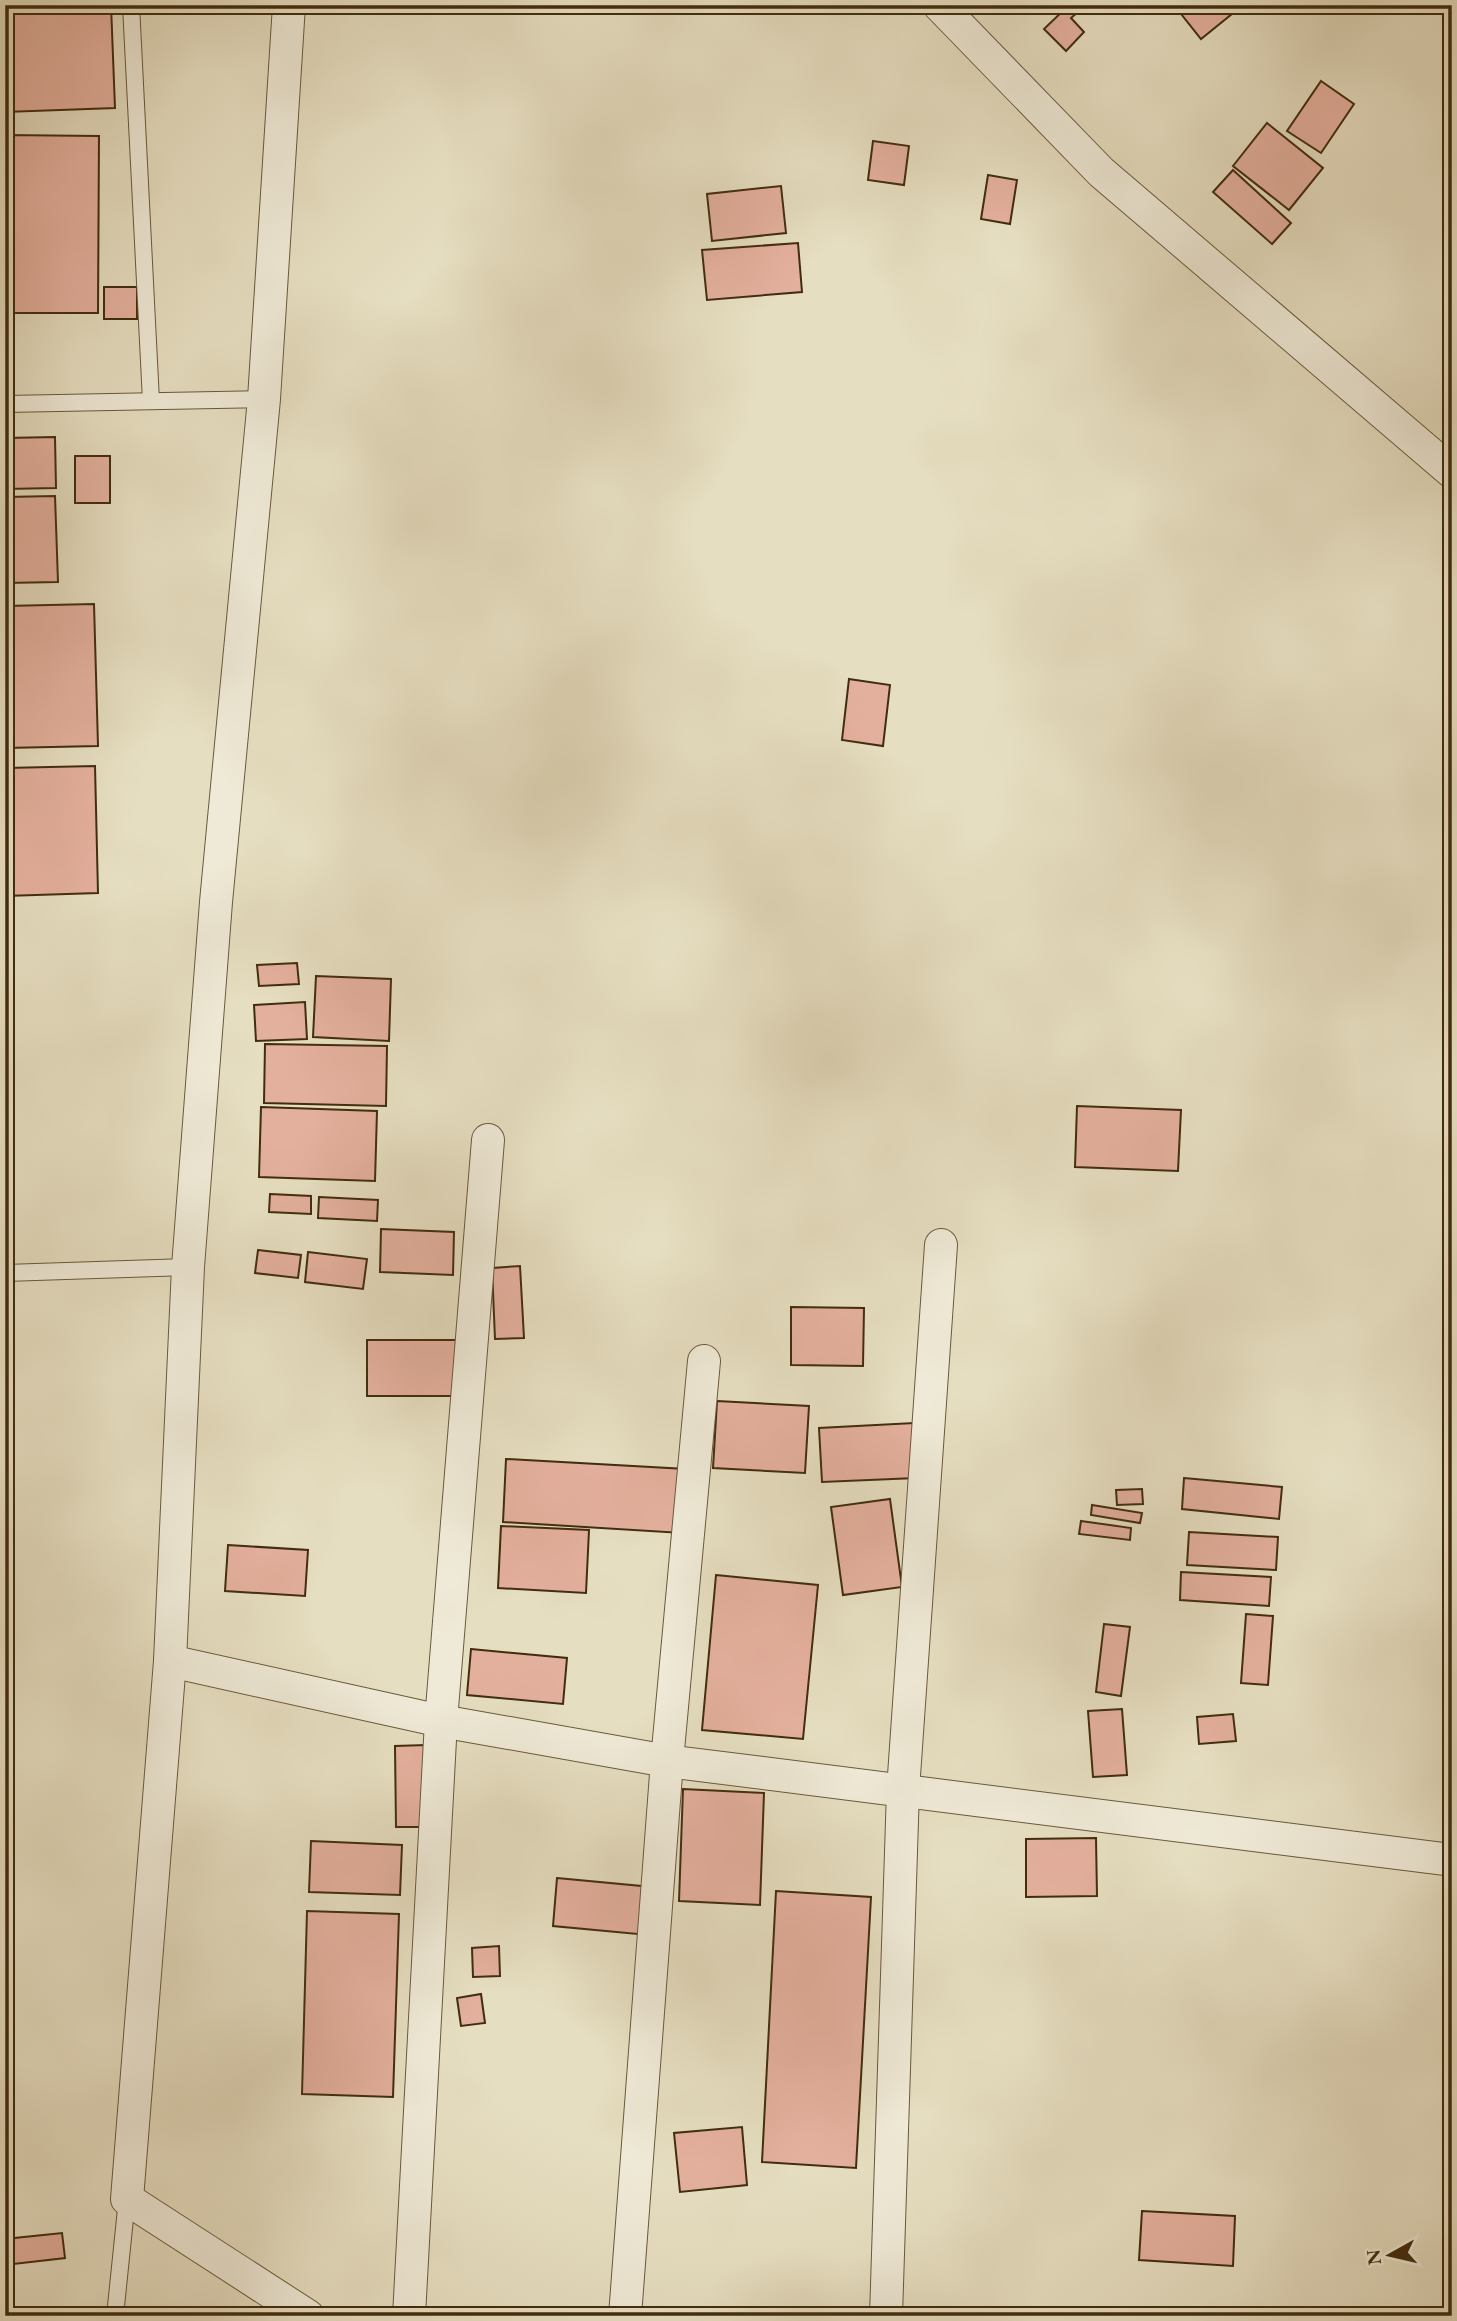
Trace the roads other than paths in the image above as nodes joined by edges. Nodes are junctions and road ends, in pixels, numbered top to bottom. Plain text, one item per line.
1 (131, 5) edge
2 (289, 5) edge
3 (939, 5) edge
4 (264, 399) junction
5 (151, 401) junction
6 (5, 404) edge
7 (1452, 472) edge
8 (488, 1140) dead end
9 (941, 1245) dead end
10 (188, 1267) junction
11 (5, 1273) edge
12 (704, 1361) dead end
13 (170, 1661) junction
14 (441, 1721) junction
15 (667, 1761) junction
16 (903, 1790) junction
17 (1452, 1860) edge
18 (127, 2199) junction
19 (115, 2316) edge
20 (308, 2316) edge
21 (409, 2316) edge
22 (625, 2316) edge
23 (886, 2316) edge

1 - 5 lane
2 - 4 street
3 - 7 street
4 - 5 lane
4 - 10 street
5 - 6 lane
8 - 14 street
9 - 16 street
10 - 11 lane
10 - 13 street
12 - 15 street
13 - 14 street
13 - 18 street
14 - 15 street
14 - 21 street
15 - 16 street
15 - 22 street
16 - 17 street
16 - 23 street
18 - 19 lane
18 - 20 street

